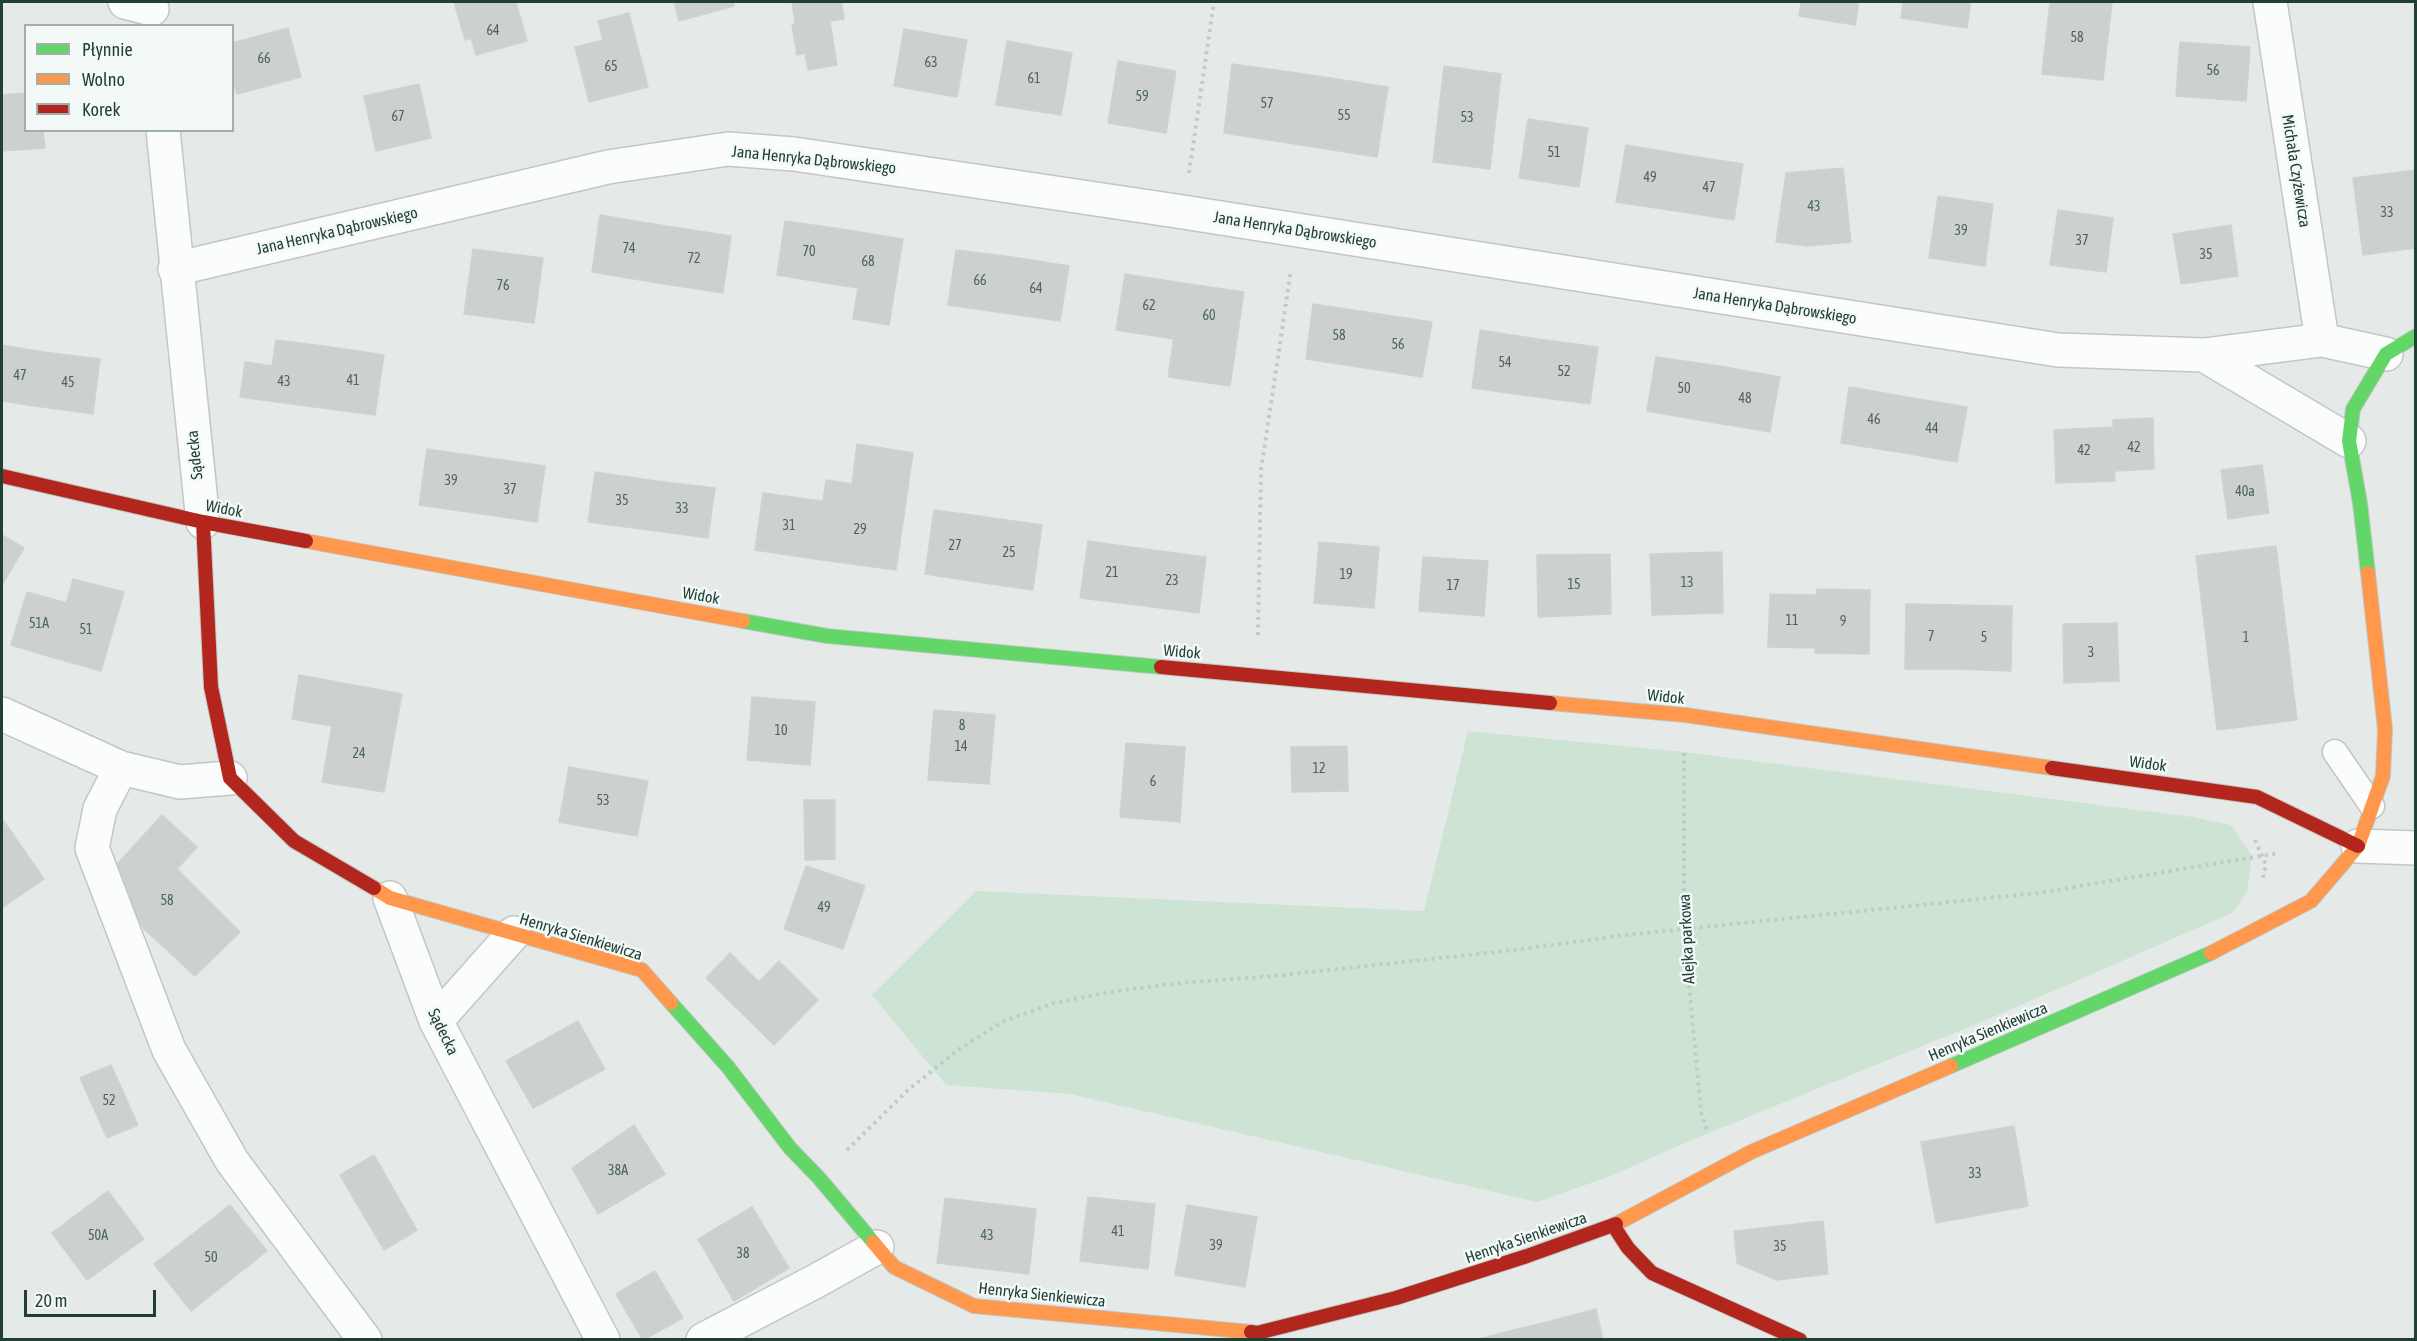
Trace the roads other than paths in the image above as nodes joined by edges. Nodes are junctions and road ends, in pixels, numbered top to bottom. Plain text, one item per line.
1 (2270, 2) edge
2 (163, 132) edge
3 (175, 268) junction
4 (2415, 336) edge
5 (2322, 340) junction
6 (2386, 354) junction
7 (2204, 355) junction
8 (2349, 441) junction
9 (2, 476) edge
10 (203, 522) junction
11 (2, 714) edge
12 (2335, 752) dead end
13 (122, 768) junction
14 (231, 778) junction
15 (2372, 806) junction
16 (2358, 846) junction
17 (2415, 848) edge
18 (390, 898) junction
19 (514, 933) junction
20 (436, 1022) junction
21 (1613, 1225) junction
22 (877, 1247) junction
23 (1255, 1336) edge
24 (364, 1340) edge
25 (603, 1340) edge
26 (703, 1340) edge
27 (1800, 1340) edge

1 - 5 street, Michała Czyżewicza
2 - 3 street, Sądecka
3 - 7 street, Jana Henryka Dąbrowskiego
3 - 10 street, Sądecka
4 - 6 street
5 - 6 street, Jana Henryka Dąbrowskiego
5 - 7 street, Jana Henryka Dąbrowskiego
6 - 8 street
7 - 8 street
8 - 15 street
9 - 10 street, Widok
10 - 14 street, Sądecka
10 - 16 street, Widok
11 - 13 street
12 - 15 lane
13 - 14 street
13 - 24 street
14 - 18 street
15 - 16 street
16 - 17 street
16 - 21 street, Henryka Sienkiewicza
18 - 19 street, Henryka Sienkiewicza
18 - 20 street, Sądecka
19 - 20 street
19 - 22 street, Henryka Sienkiewicza
20 - 25 street, Sądecka
21 - 23 street, Henryka Sienkiewicza
21 - 27 street, Henryka Sienkiewicza
22 - 23 street, Henryka Sienkiewicza
22 - 26 street

